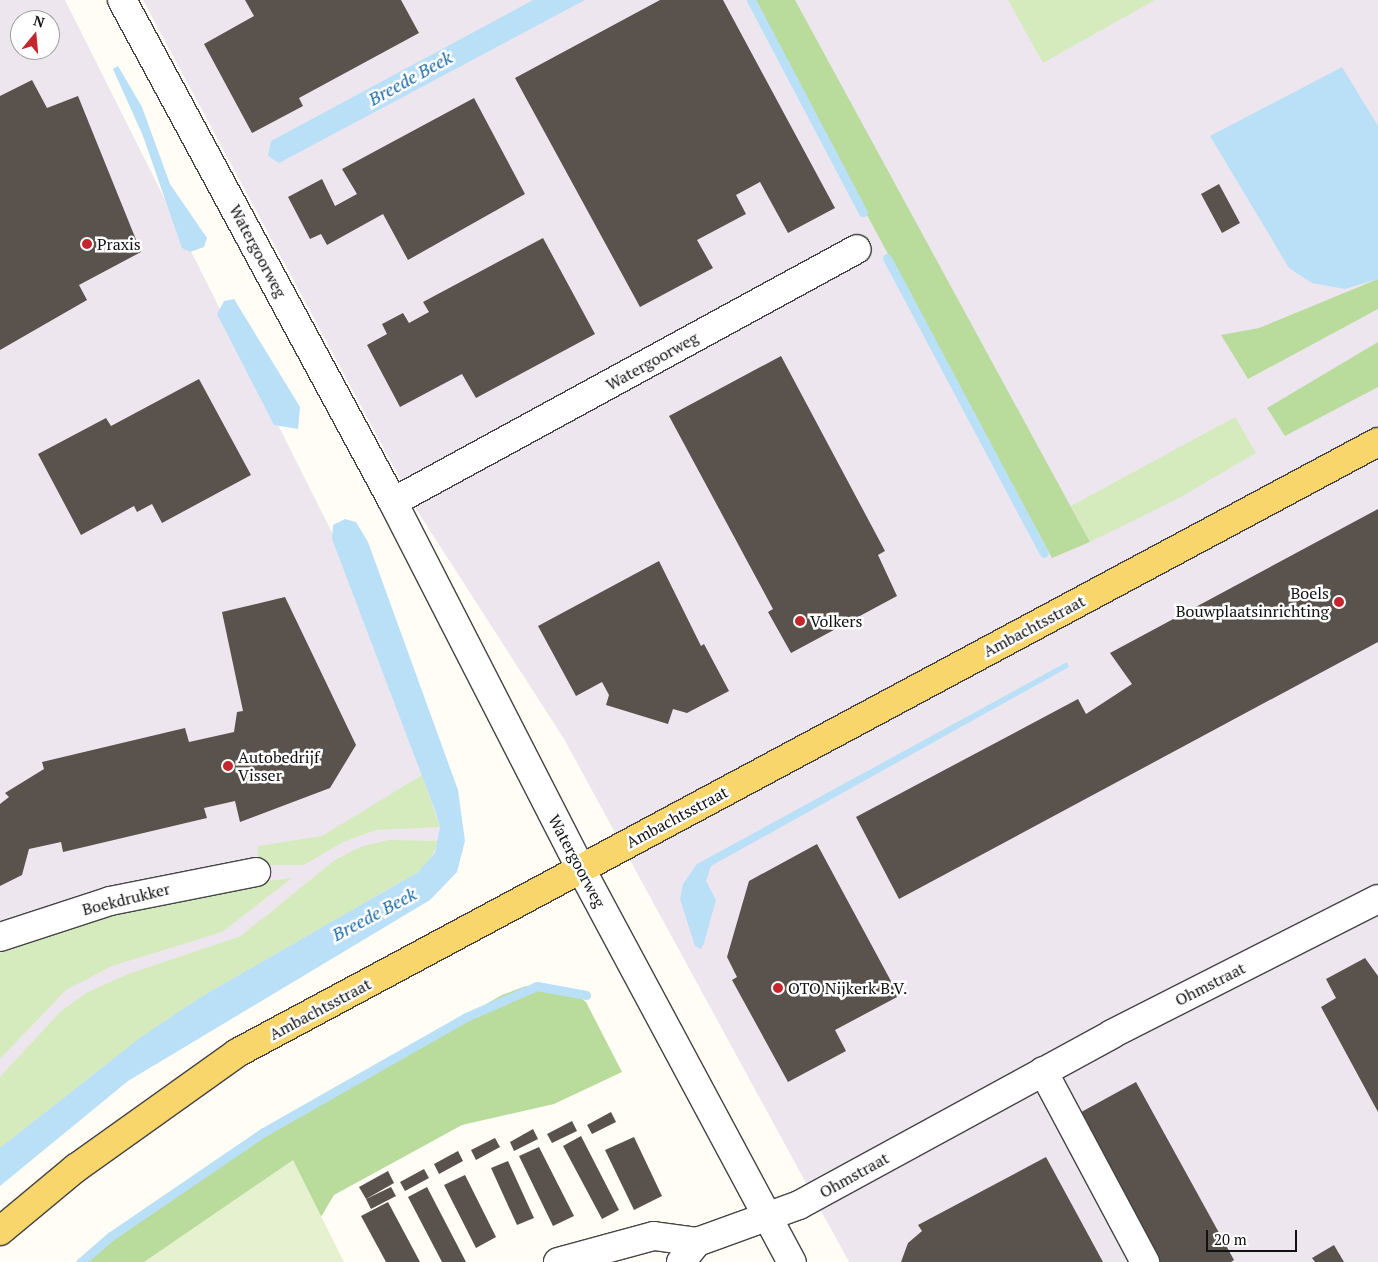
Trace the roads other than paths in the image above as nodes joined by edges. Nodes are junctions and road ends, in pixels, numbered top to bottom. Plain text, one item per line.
1 (122, 0) edge
2 (857, 249) dead end
3 (1378, 442) edge
4 (393, 502) junction
5 (581, 869) junction
6 (256, 872) dead end
7 (1378, 899) edge
8 (0, 937) edge
9 (1043, 1071) junction
10 (768, 1216) junction
11 (0, 1231) edge
12 (689, 1252) edge
13 (558, 1262) edge
14 (792, 1262) edge
15 (1145, 1262) edge

1 - 4 street, Watergoorweg
2 - 4 street, Watergoorweg
3 - 5 main road, Ambachtsstraat
4 - 5 street, Watergoorweg
5 - 10 street, Watergoorweg
5 - 11 main road, Ambachtsstraat
6 - 8 street, Boekdrukker
7 - 9 street, Ohmstraat
9 - 10 street, Ohmstraat
9 - 15 street
10 - 12 street
10 - 14 street, Watergoorweg
12 - 13 street

